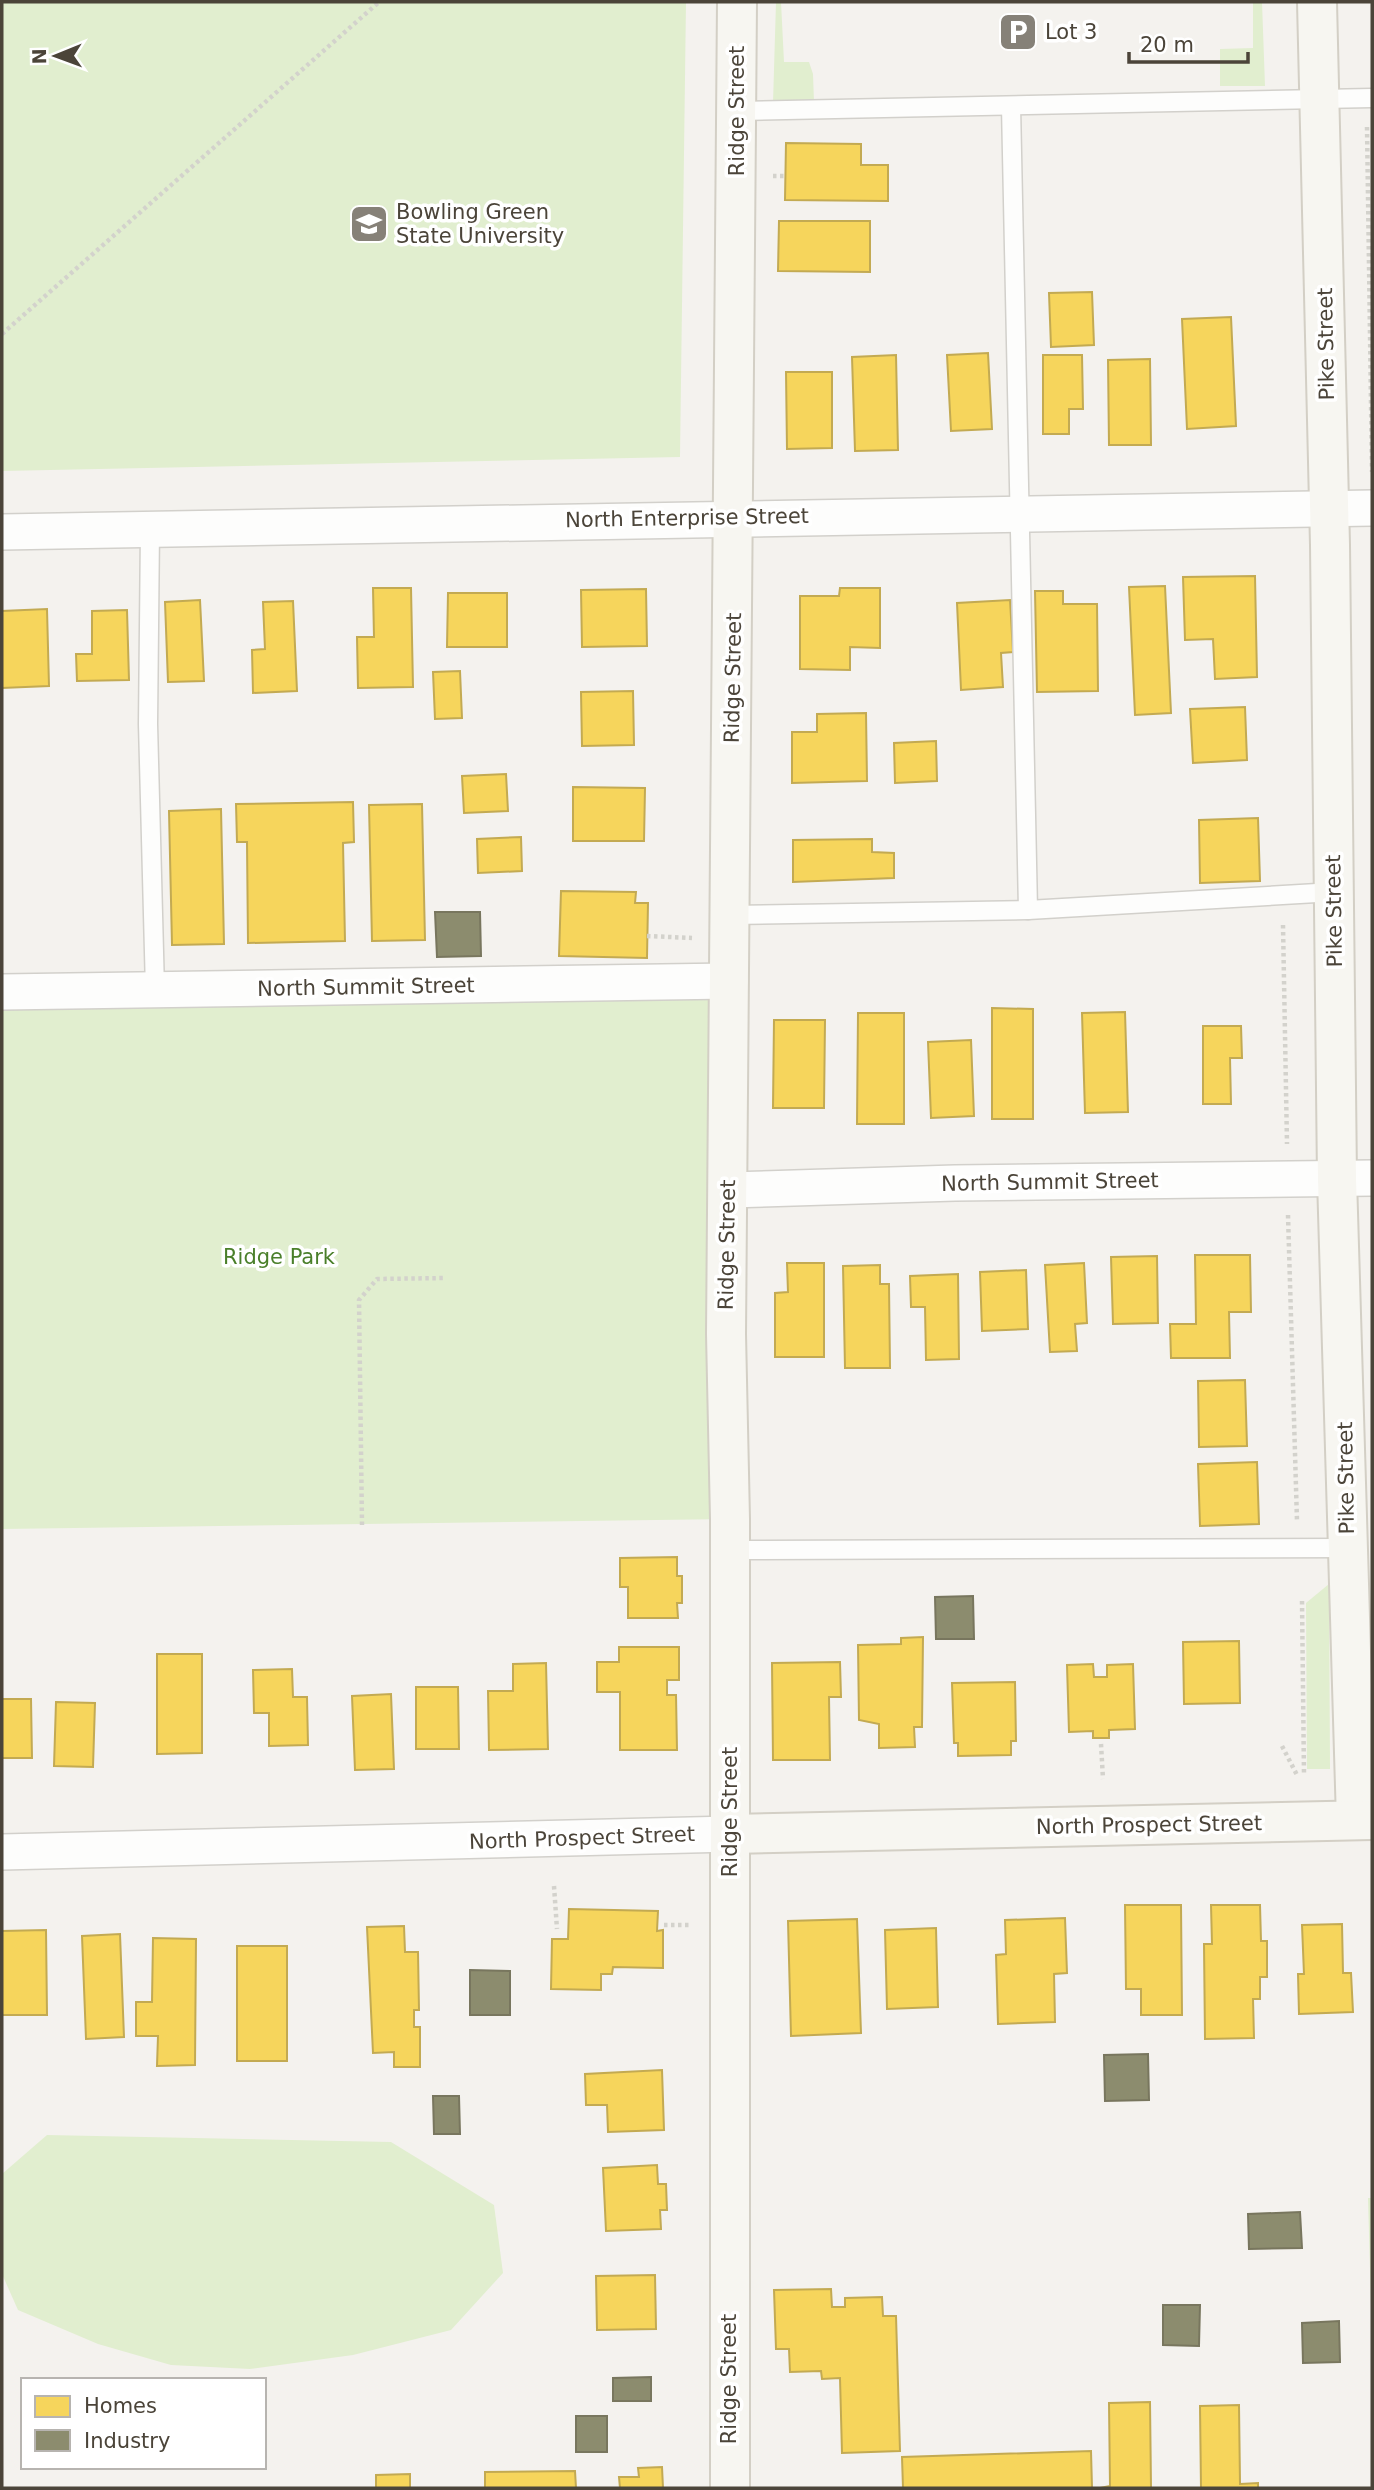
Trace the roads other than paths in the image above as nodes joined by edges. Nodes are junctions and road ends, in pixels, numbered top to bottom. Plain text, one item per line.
1 (737, 2) edge
2 (1317, 2) edge
3 (1320, 97) junction
4 (1011, 106) junction
5 (1370, 106) edge
6 (737, 111) junction
7 (1329, 508) junction
8 (1372, 508) edge
9 (1021, 513) junction
10 (735, 517) junction
11 (150, 529) junction
12 (2, 532) edge
13 (1334, 892) junction
14 (1028, 911) junction
15 (731, 915) junction
16 (730, 981) junction
17 (155, 990) junction
18 (2, 992) edge
19 (1355, 1179) edge
20 (729, 1190) junction
21 (1348, 1548) junction
22 (730, 1550) junction
23 (1364, 1820) edge
24 (731, 1834) junction
25 (2, 1852) edge
26 (730, 2488) edge

1 - 6 street, Ridge Street
2 - 3 street, Pike Street
3 - 4 lane
3 - 5 lane
3 - 7 street, Pike Street
4 - 6 lane
4 - 9 lane
6 - 10 street, Ridge Street
7 - 8 street, North Enterprise Street
7 - 9 street, North Enterprise Street
7 - 13 street, Pike Street
9 - 10 street, North Enterprise Street
9 - 14 lane
10 - 11 street, North Enterprise Street
10 - 15 street, Ridge Street
11 - 12 street, North Enterprise Street
11 - 17 lane
13 - 14 lane
13 - 19 street, Pike Street
14 - 15 lane
15 - 16 street, Ridge Street
16 - 17 street, North Summit Street
16 - 20 street, Ridge Street
17 - 18 street, North Summit Street
19 - 20 street, North Summit Street
19 - 21 street, Pike Street
20 - 22 street, Ridge Street
21 - 22 lane
21 - 23 street, Pike Street
22 - 24 street, Ridge Street
23 - 24 street, North Prospect Street
24 - 25 street, North Prospect Street
24 - 26 street, Ridge Street

